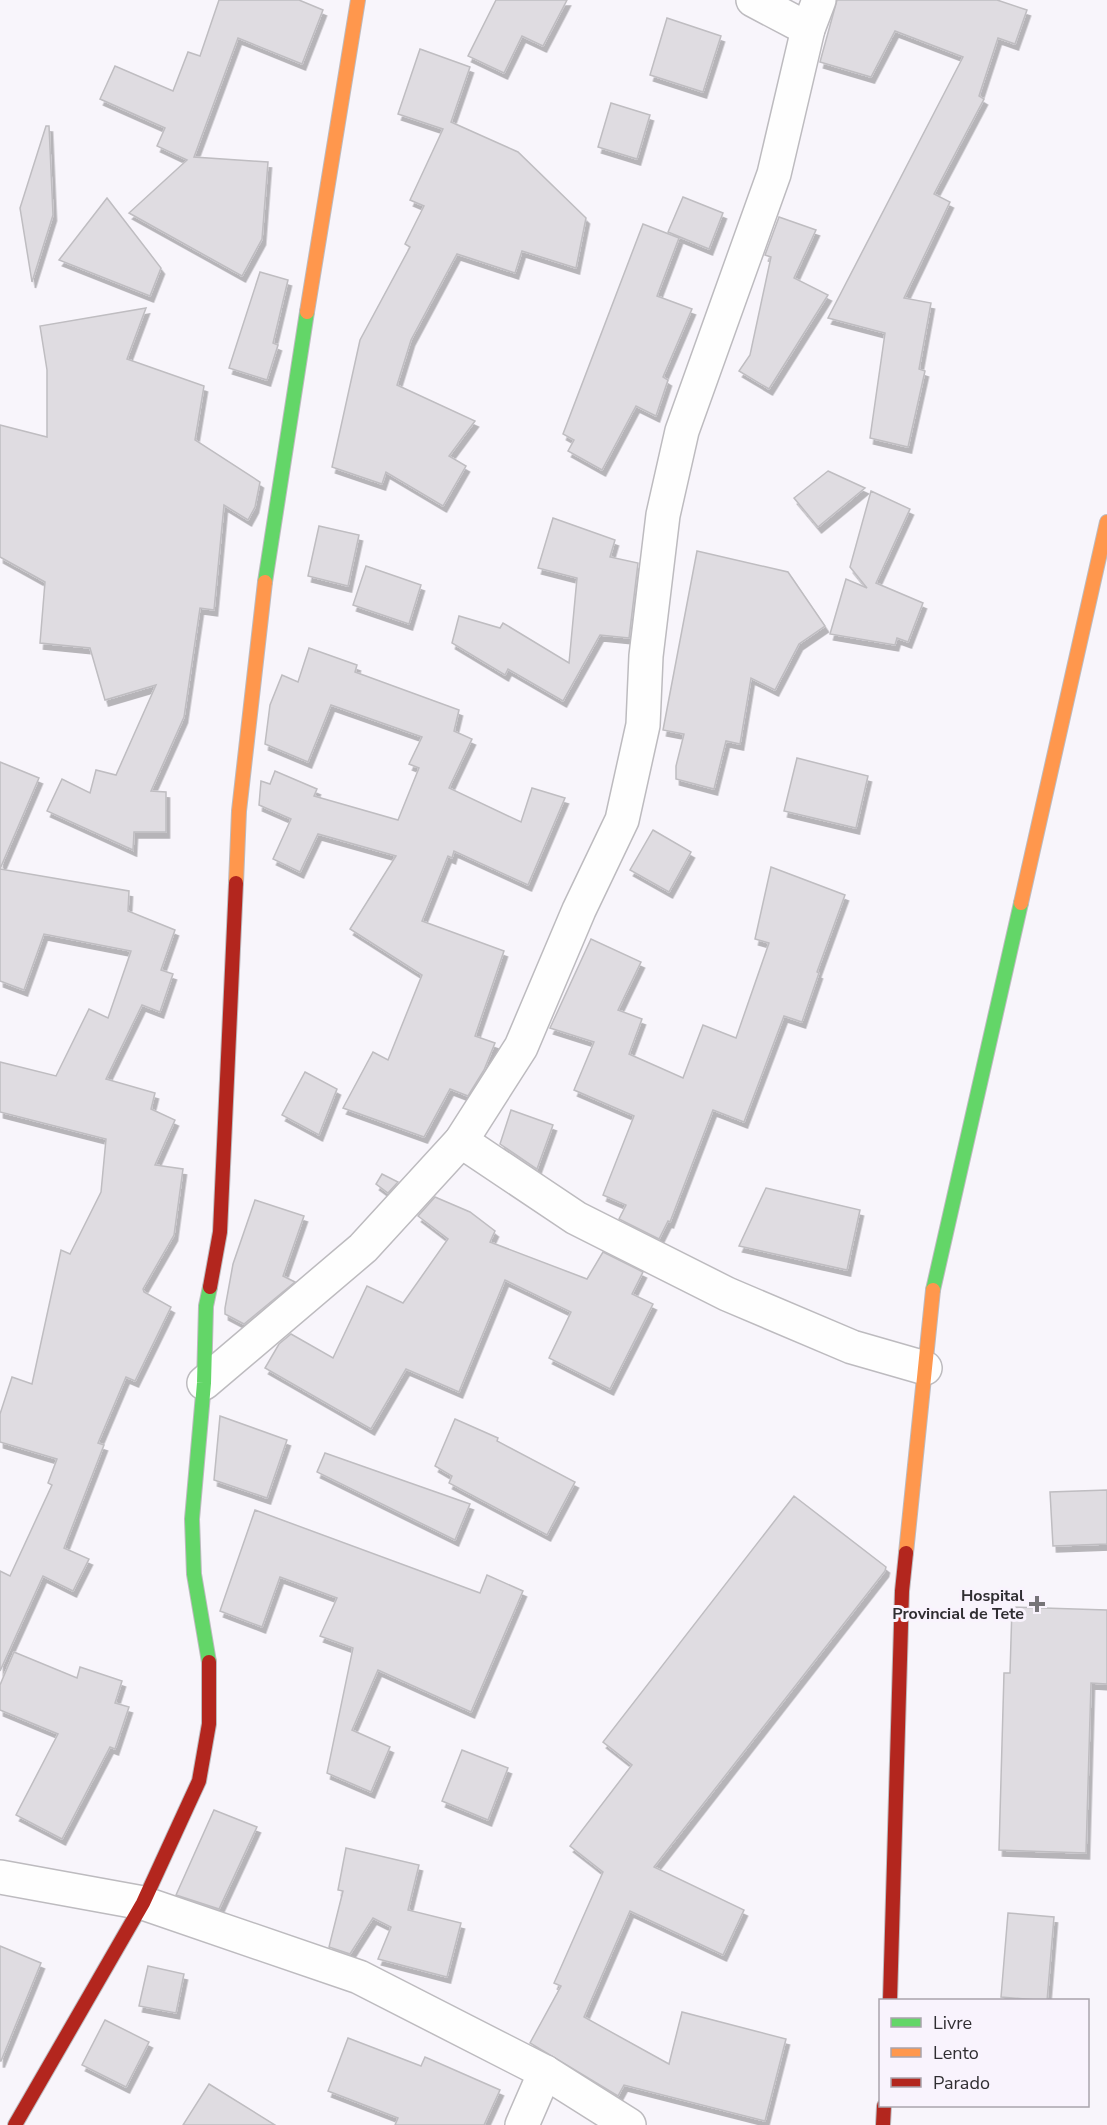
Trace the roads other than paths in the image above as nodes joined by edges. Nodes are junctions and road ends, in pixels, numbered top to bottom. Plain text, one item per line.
1 (358, 0) edge
2 (753, 0) edge
3 (813, 15) edge
4 (1107, 522) edge
5 (461, 1141) junction
6 (925, 1368) junction
7 (204, 1383) junction
8 (0, 1877) edge
9 (143, 1903) junction
10 (890, 1999) edge
11 (545, 2072) junction
12 (884, 2107) edge
13 (15, 2125) edge
14 (522, 2125) edge
15 (629, 2125) edge
16 (883, 2125) edge

1 - 7 street
2 - 3 street
3 - 5 street
4 - 6 street
5 - 6 street
5 - 7 street
6 - 10 street
7 - 9 street
8 - 9 street
9 - 11 street
9 - 13 street
11 - 14 street
11 - 15 street
12 - 16 street

